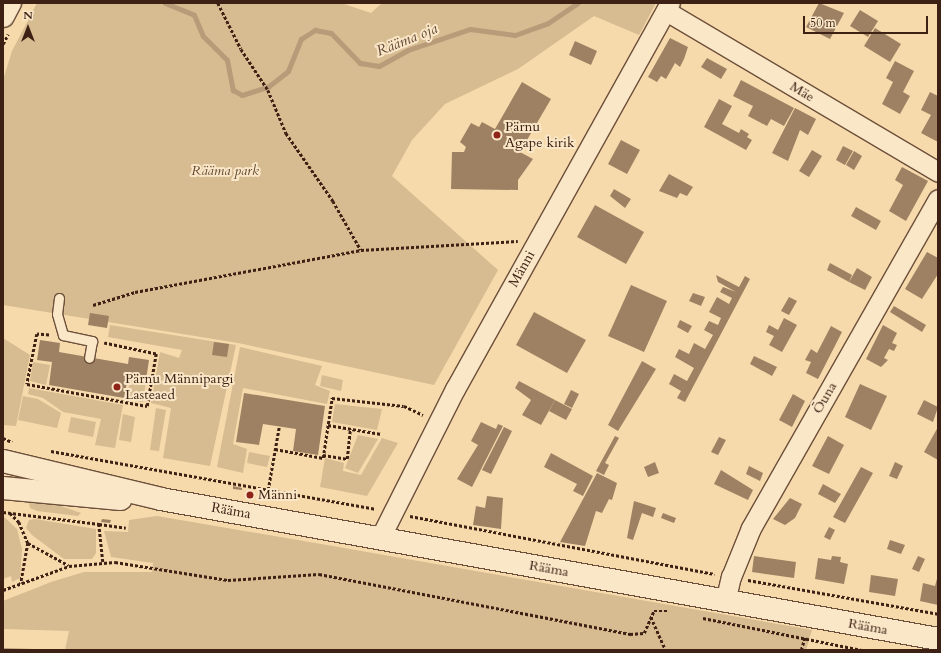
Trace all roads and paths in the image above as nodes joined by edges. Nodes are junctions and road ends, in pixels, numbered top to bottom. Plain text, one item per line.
1 (10, 3) edge
2 (218, 3) edge
3 (348, 3) edge
4 (367, 3) edge
5 (668, 7) edge
6 (3, 16) edge
7 (938, 172) edge
8 (938, 199) edge
9 (538, 240) junction
10 (361, 250) junction
11 (59, 298) dead end
12 (93, 305) dead end
13 (63, 335) junction
14 (92, 341) junction
15 (89, 358) dead end
16 (438, 422) junction
17 (328, 425) junction
18 (279, 427) dead end
19 (350, 429) junction
20 (381, 434) dead end
21 (275, 448) junction
22 (46, 450) dead end
23 (323, 455) junction
24 (3, 461) edge
25 (3, 488) edge
26 (268, 490) junction
27 (161, 499) junction
28 (3, 512) edge
29 (10, 513) junction
30 (393, 513) junction
31 (100, 524) junction
32 (126, 528) dead end
33 (380, 538) junction
34 (28, 543) junction
35 (103, 562) junction
36 (69, 566) junction
37 (730, 577) junction
38 (21, 583) junction
39 (3, 590) edge
40 (725, 602) junction
41 (673, 612) dead end
42 (938, 614) edge
43 (651, 617) junction
44 (696, 617) dead end
45 (805, 637) junction
46 (938, 639) edge
47 (666, 650) edge
48 (801, 650) edge
49 (862, 650) edge

1 - 6 main road
2 - 10 path
3 - 4 path
5 - 7 street, Mäe
5 - 9 street, Männi
8 - 37 street, Õuna
9 - 10 path
9 - 16 street, Männi
10 - 12 path
11 - 13 lane
13 - 14 lane
13 - 14 path
14 - 15 lane
16 - 17 path
16 - 30 street, Männi
17 - 19 path
17 - 23 path
18 - 21 path
19 - 20 path
19 - 23 path
21 - 23 path
21 - 26 path
22 - 26 path
24 - 27 main road, Rääma
25 - 27 main road, Rääma
26 - 30 path
27 - 33 main road, Rääma
28 - 29 path
29 - 31 path
29 - 34 path
30 - 33 street, Männi
30 - 37 path
31 - 32 path
31 - 35 path
33 - 40 main road, Rääma
34 - 36 path
34 - 38 path
35 - 36 path
35 - 43 path
36 - 38 path
37 - 40 street, Õuna
37 - 42 path
38 - 39 path
40 - 46 main road, Rääma
41 - 43 path
43 - 47 path
44 - 45 path
45 - 48 path
45 - 49 path

